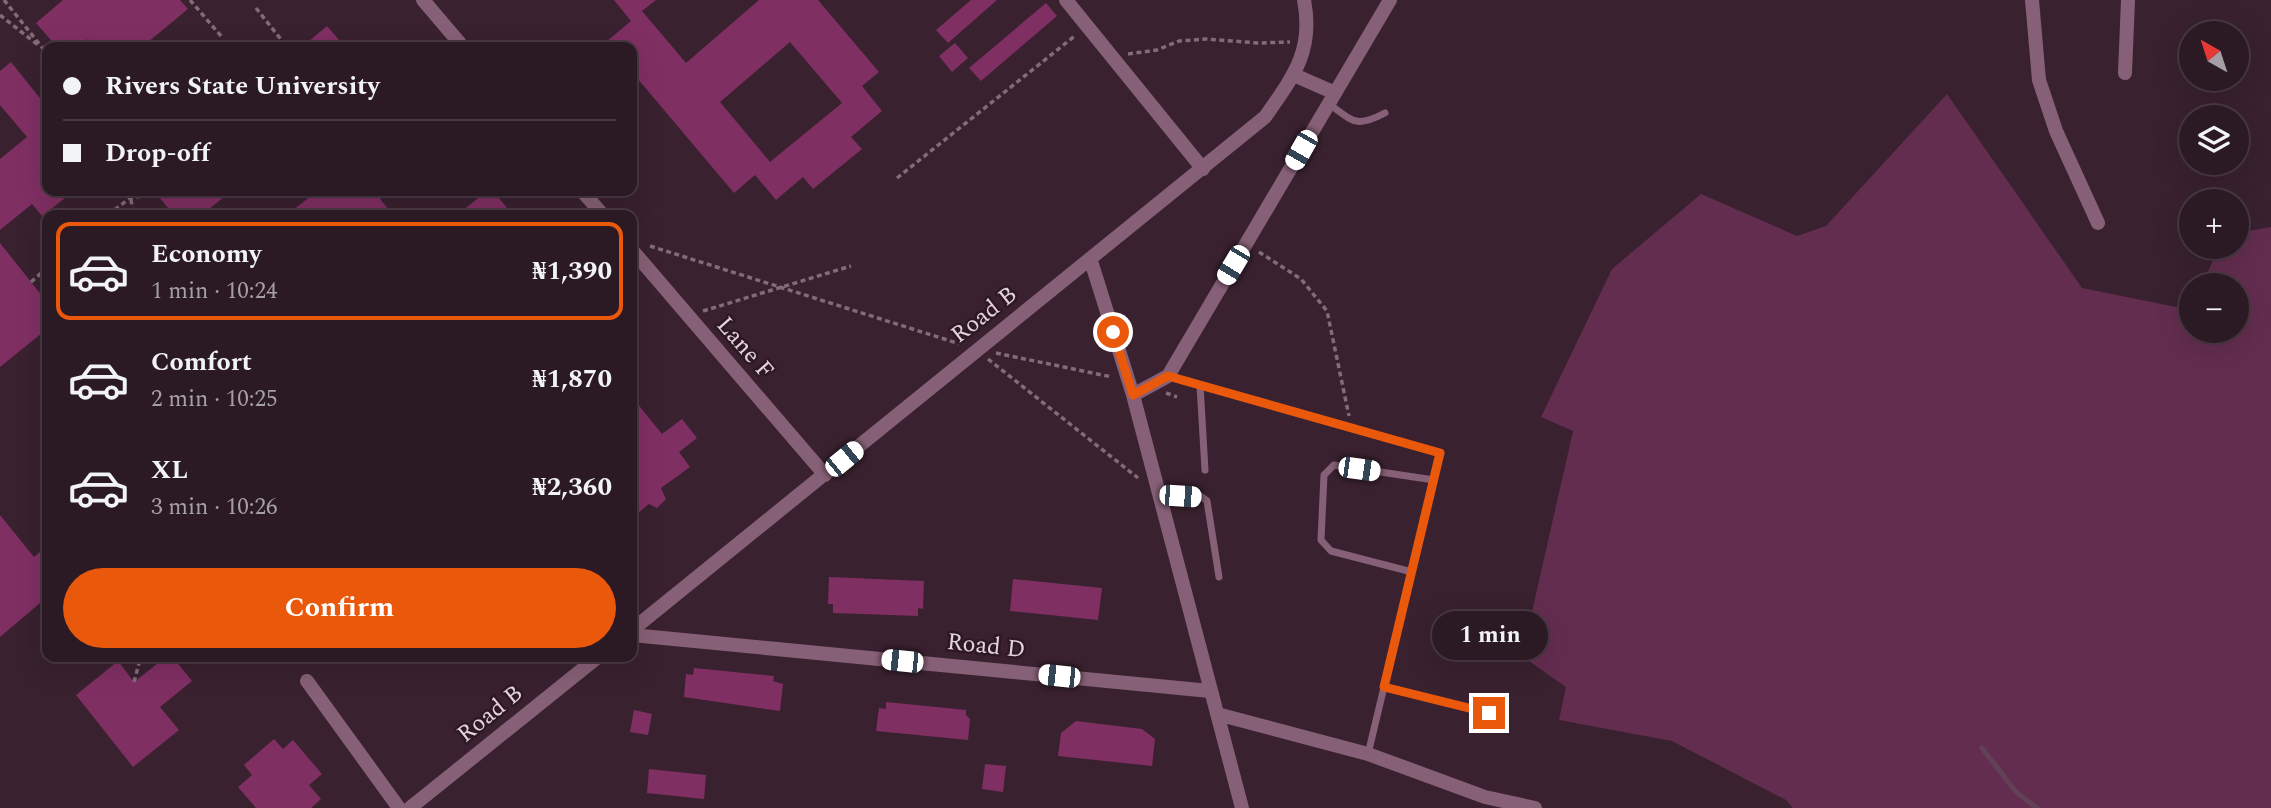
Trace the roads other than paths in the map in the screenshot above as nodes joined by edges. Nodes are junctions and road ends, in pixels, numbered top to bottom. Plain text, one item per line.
1 (423, 0) edge
2 (1066, 0) edge
3 (1304, 0) edge
4 (1391, 0) edge
5 (2032, 0) edge
6 (2128, 0) edge
7 (459, 42) edge
8 (2125, 73) dead end
9 (1294, 75) junction
10 (1331, 99) junction
11 (1385, 113) dead end
12 (1203, 169) junction
13 (586, 196) edge
14 (599, 210) edge
15 (2098, 223) dead end
16 (638, 247) edge
17 (1091, 261) junction
18 (1168, 376) junction
19 (1200, 385) junction
20 (1133, 395) junction
21 (1205, 470) dead end
22 (825, 475) junction
23 (1434, 480) junction
24 (1159, 494) junction
25 (1412, 572) junction
26 (1219, 577) dead end
27 (637, 629) edge
28 (637, 634) edge
29 (592, 662) edge
30 (307, 681) dead end
31 (1384, 687) junction
32 (1210, 691) junction
33 (1489, 713) dead end
34 (1217, 714) junction
35 (1368, 754) junction
36 (400, 808) edge
37 (410, 808) edge
38 (1242, 808) edge
39 (1535, 808) edge

1 - 7 street
2 - 12 street
3 - 9 street, Road B
4 - 10 street
5 - 15 street
6 - 8 street
9 - 10 street
9 - 12 street, Road B
10 - 11 lane
10 - 18 street
12 - 17 street, Road B
13 - 14 street
16 - 22 street, Lane F
17 - 20 street
17 - 22 street, Road B
18 - 19 lane
18 - 20 street
19 - 21 lane
19 - 23 lane
20 - 24 street
22 - 27 street, Road B
23 - 25 lane
23 - 25 lane
24 - 26 lane
24 - 32 street
25 - 31 lane
28 - 32 street, Road D
29 - 37 street, Road B
30 - 36 street
31 - 33 lane
31 - 35 lane
32 - 34 street
34 - 35 street
34 - 38 street
35 - 39 street

